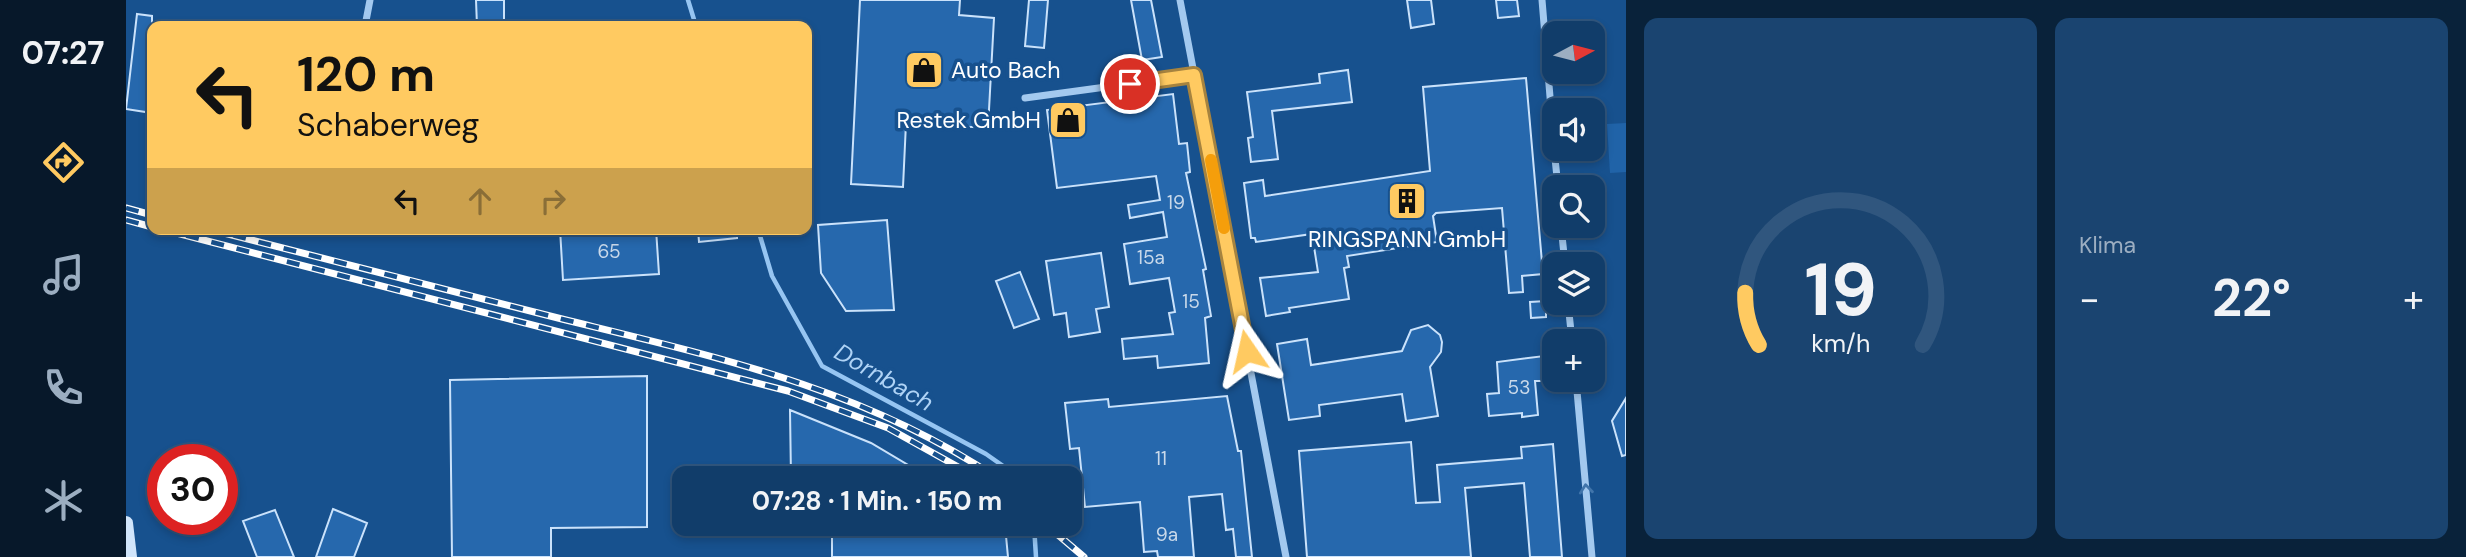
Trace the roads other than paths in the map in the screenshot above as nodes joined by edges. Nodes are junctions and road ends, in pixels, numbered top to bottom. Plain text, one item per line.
1 (370, 0) edge
2 (1180, 0) edge
3 (1542, 0) edge
4 (366, 21) edge
5 (1194, 75) junction
6 (1025, 98) dead end
7 (1550, 98) edge
8 (1577, 392) edge
9 (126, 523) edge
10 (130, 557) edge
11 (1286, 557) edge
12 (1592, 557) edge

1 - 4 street
2 - 5 street
3 - 7 street
5 - 6 street
5 - 11 street
12 -> 8 street
9 - 10 main road

